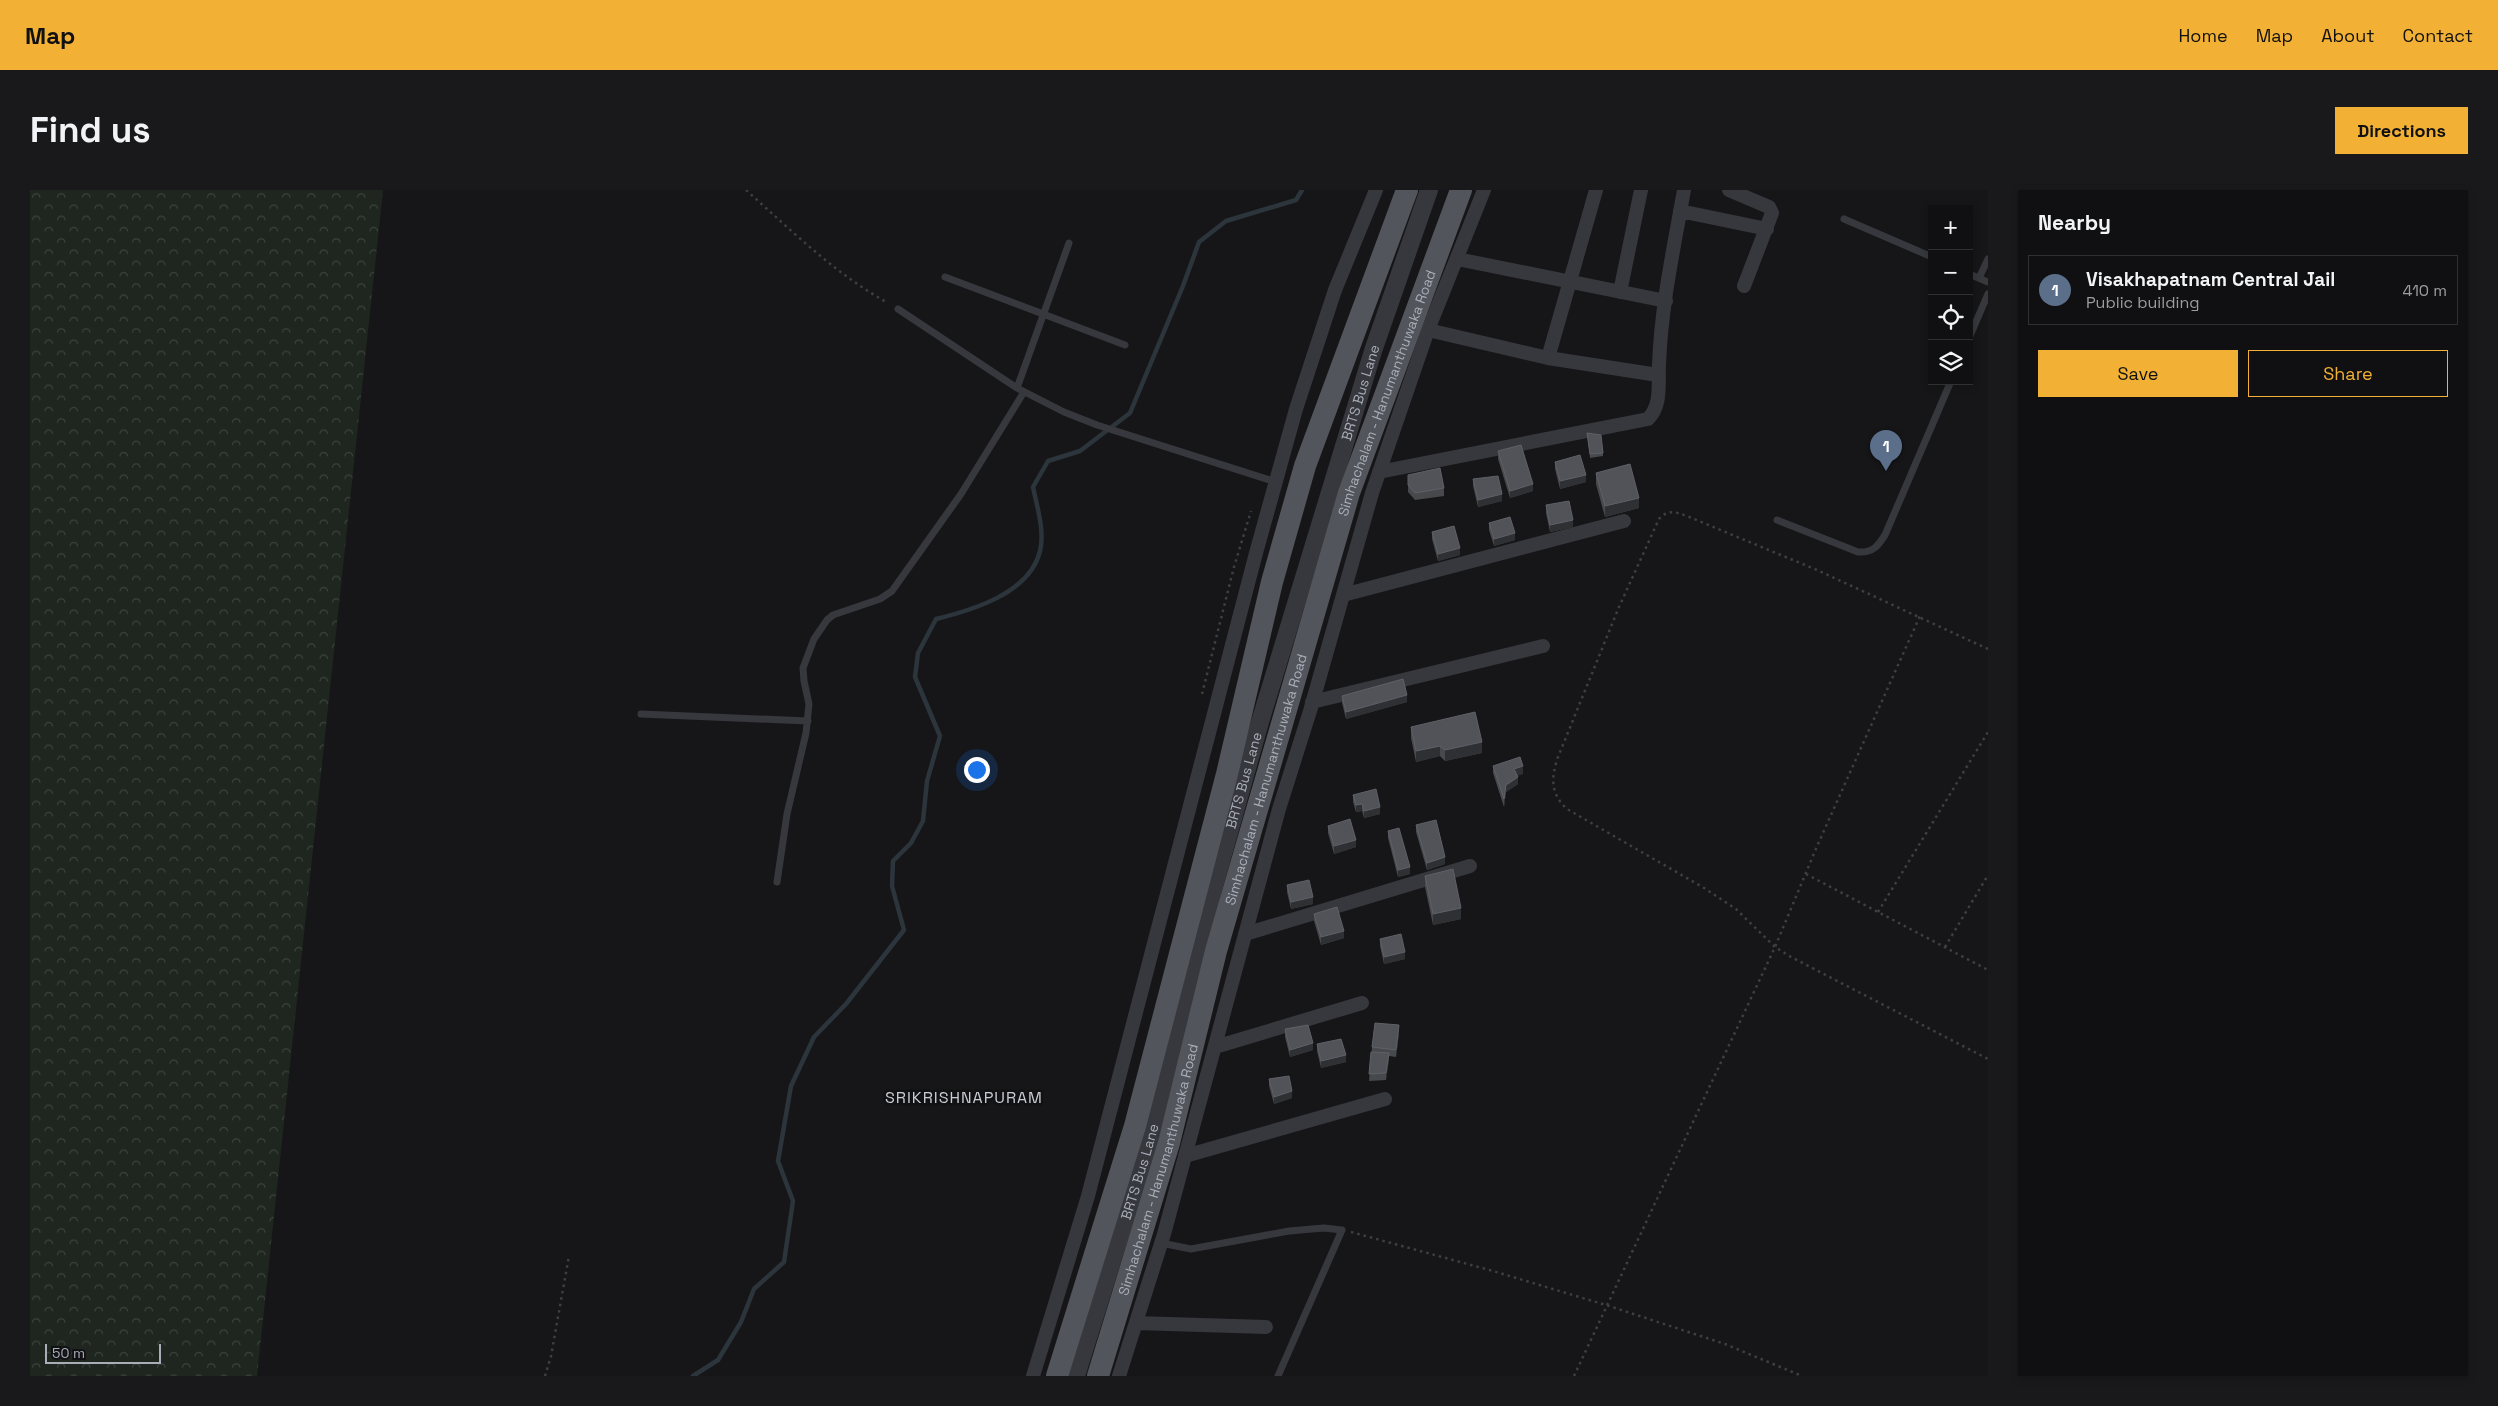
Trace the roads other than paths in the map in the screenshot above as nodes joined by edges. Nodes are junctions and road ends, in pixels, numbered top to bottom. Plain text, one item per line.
1 (1376, 190) edge
2 (1407, 190) edge
3 (1429, 190) edge
4 (1461, 190) edge
5 (1484, 190) edge
6 (1596, 190) edge
7 (1641, 190) edge
8 (1684, 190) edge
9 (1729, 190) edge
10 (1680, 211) junction
11 (1844, 219) dead end
12 (1767, 230) junction
13 (1069, 243) dead end
14 (1928, 255) edge
15 (1457, 259) junction
16 (1988, 259) edge
17 (1973, 275) edge
18 (944, 277) dead end
19 (1980, 278) junction
20 (1571, 282) junction
21 (1988, 282) edge
22 (1744, 286) dead end
23 (1620, 292) junction
24 (1988, 294) edge
25 (1666, 301) junction
26 (898, 308) road end
27 (1043, 315) junction
28 (1973, 329) edge
29 (1428, 330) junction
30 (1125, 345) dead end
31 (1548, 358) junction
32 (1658, 375) junction
33 (1949, 385) edge
34 (1016, 388) junction
35 (1024, 392) junction
36 (1379, 472) junction
37 (1276, 482) junction
38 (1777, 520) dead end
39 (1624, 521) dead end
40 (1343, 595) junction
41 (1543, 646) dead end
42 (1312, 702) junction
43 (641, 714) dead end
44 (808, 721) junction
45 (1470, 866) dead end
46 (777, 882) dead end
47 (1245, 934) junction
48 (1362, 1003) dead end
49 (1215, 1047) junction
50 (1385, 1099) dead end
51 (1184, 1156) junction
52 (1161, 1242) junction
53 (1136, 1323) junction
54 (1266, 1327) dead end
55 (1033, 1376) edge
56 (1057, 1376) edge
57 (1076, 1376) edge
58 (1098, 1376) edge
59 (1119, 1376) edge
60 (1278, 1376) edge

1 - 37 street
2 - 56 main road
3 - 57 street, BRTS Bus Lane
4 - 58 main road, Simhachalam - Hanumanthuwaka Road
5 - 15 street
6 - 20 street
7 - 23 street
8 - 10 street
9 - 12 street
10 - 12 street
10 - 25 street
11 - 14 lane
12 - 22 street
13 - 27 lane
15 - 20 street
15 - 29 street
16 - 19 lane
17 - 19 lane
18 - 27 lane
19 - 21 lane
20 - 23 street
20 - 31 street
23 - 25 street
24 - 28 lane
25 - 32 street
26 - 34 lane
27 - 30 lane
27 - 34 lane
29 - 31 street
29 - 36 street
31 - 32 street
32 - 36 street
33 - 38 lane
34 - 35 lane
35 - 37 lane
35 - 44 lane
36 - 40 street
37 - 55 street
39 - 40 street
40 - 42 street
41 - 42 street
42 - 47 street
43 - 44 lane
44 - 46 lane
45 - 47 street
47 - 49 street
48 - 49 street
49 - 51 street
50 - 51 street
51 - 52 street
52 - 53 street
52 - 60 lane
53 - 54 street
53 - 59 street

